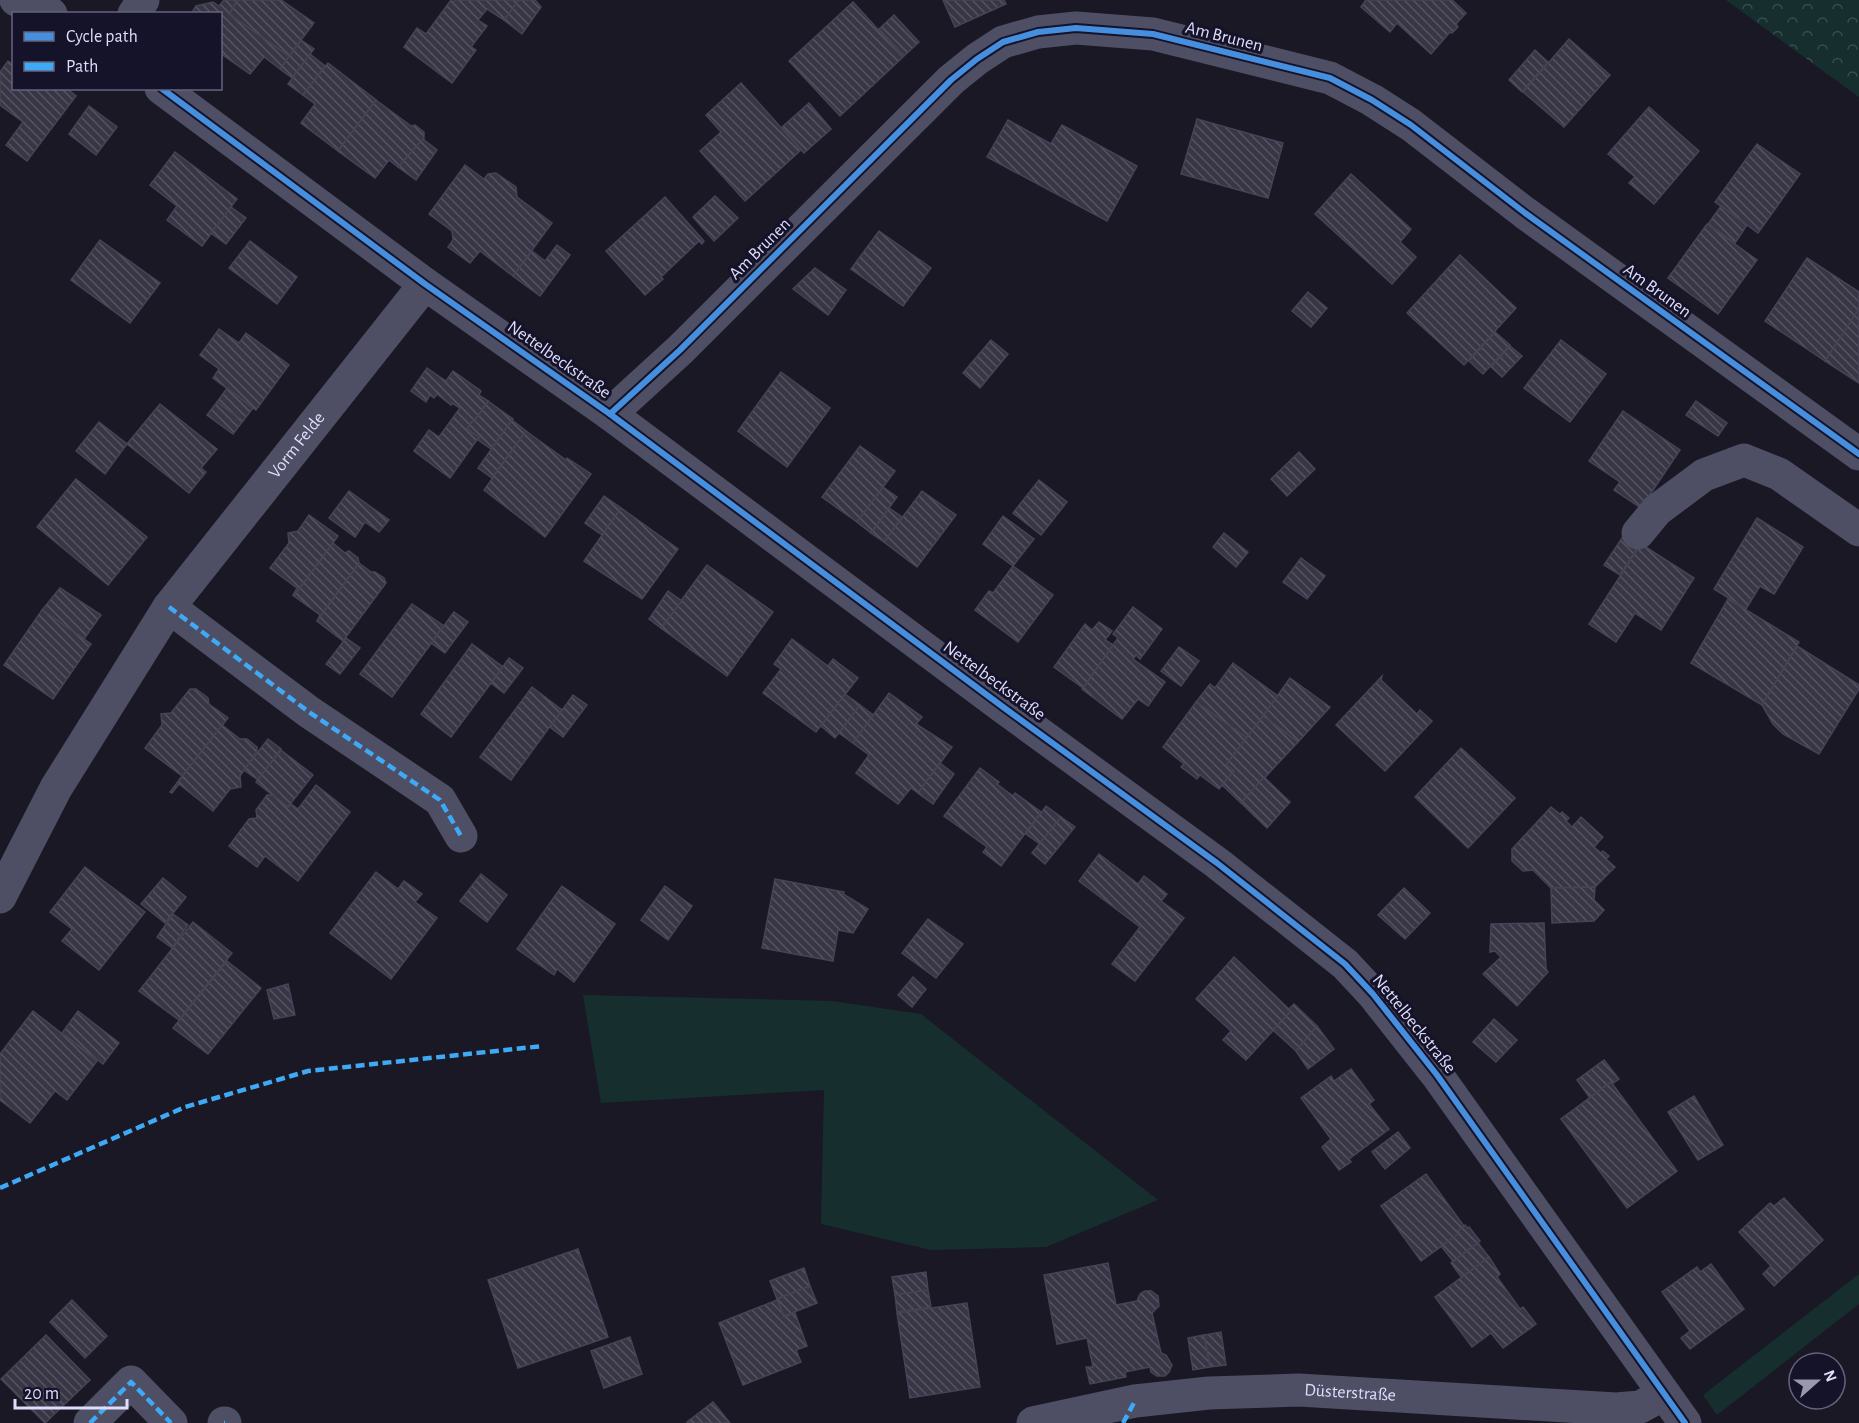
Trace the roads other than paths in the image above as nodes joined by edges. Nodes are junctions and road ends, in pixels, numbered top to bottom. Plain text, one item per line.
1 (16, 0) edge
2 (46, 12) edge
3 (164, 90) edge
4 (425, 284) junction
5 (610, 414) junction
6 (1859, 453) edge
7 (1859, 530) edge
8 (1638, 533) dead end
9 (169, 607) junction
10 (461, 836) dead end
11 (0, 897) edge
12 (1664, 1394) junction
13 (1053, 1421) edge
14 (90, 1423) edge
15 (171, 1423) edge
16 (1685, 1423) edge

1 - 2 street
3 - 4 street, Nettelbeckstraße
4 - 5 street, Nettelbeckstraße
4 - 9 street, Vorm Felde
5 - 6 street, Am Brunen
5 - 12 street, Nettelbeckstraße
7 - 8 street
9 - 10 street
9 - 11 street, Vorm Felde
12 - 13 street, Düsterstraße
12 - 16 street, Nettelbeckstraße
14 - 15 street

